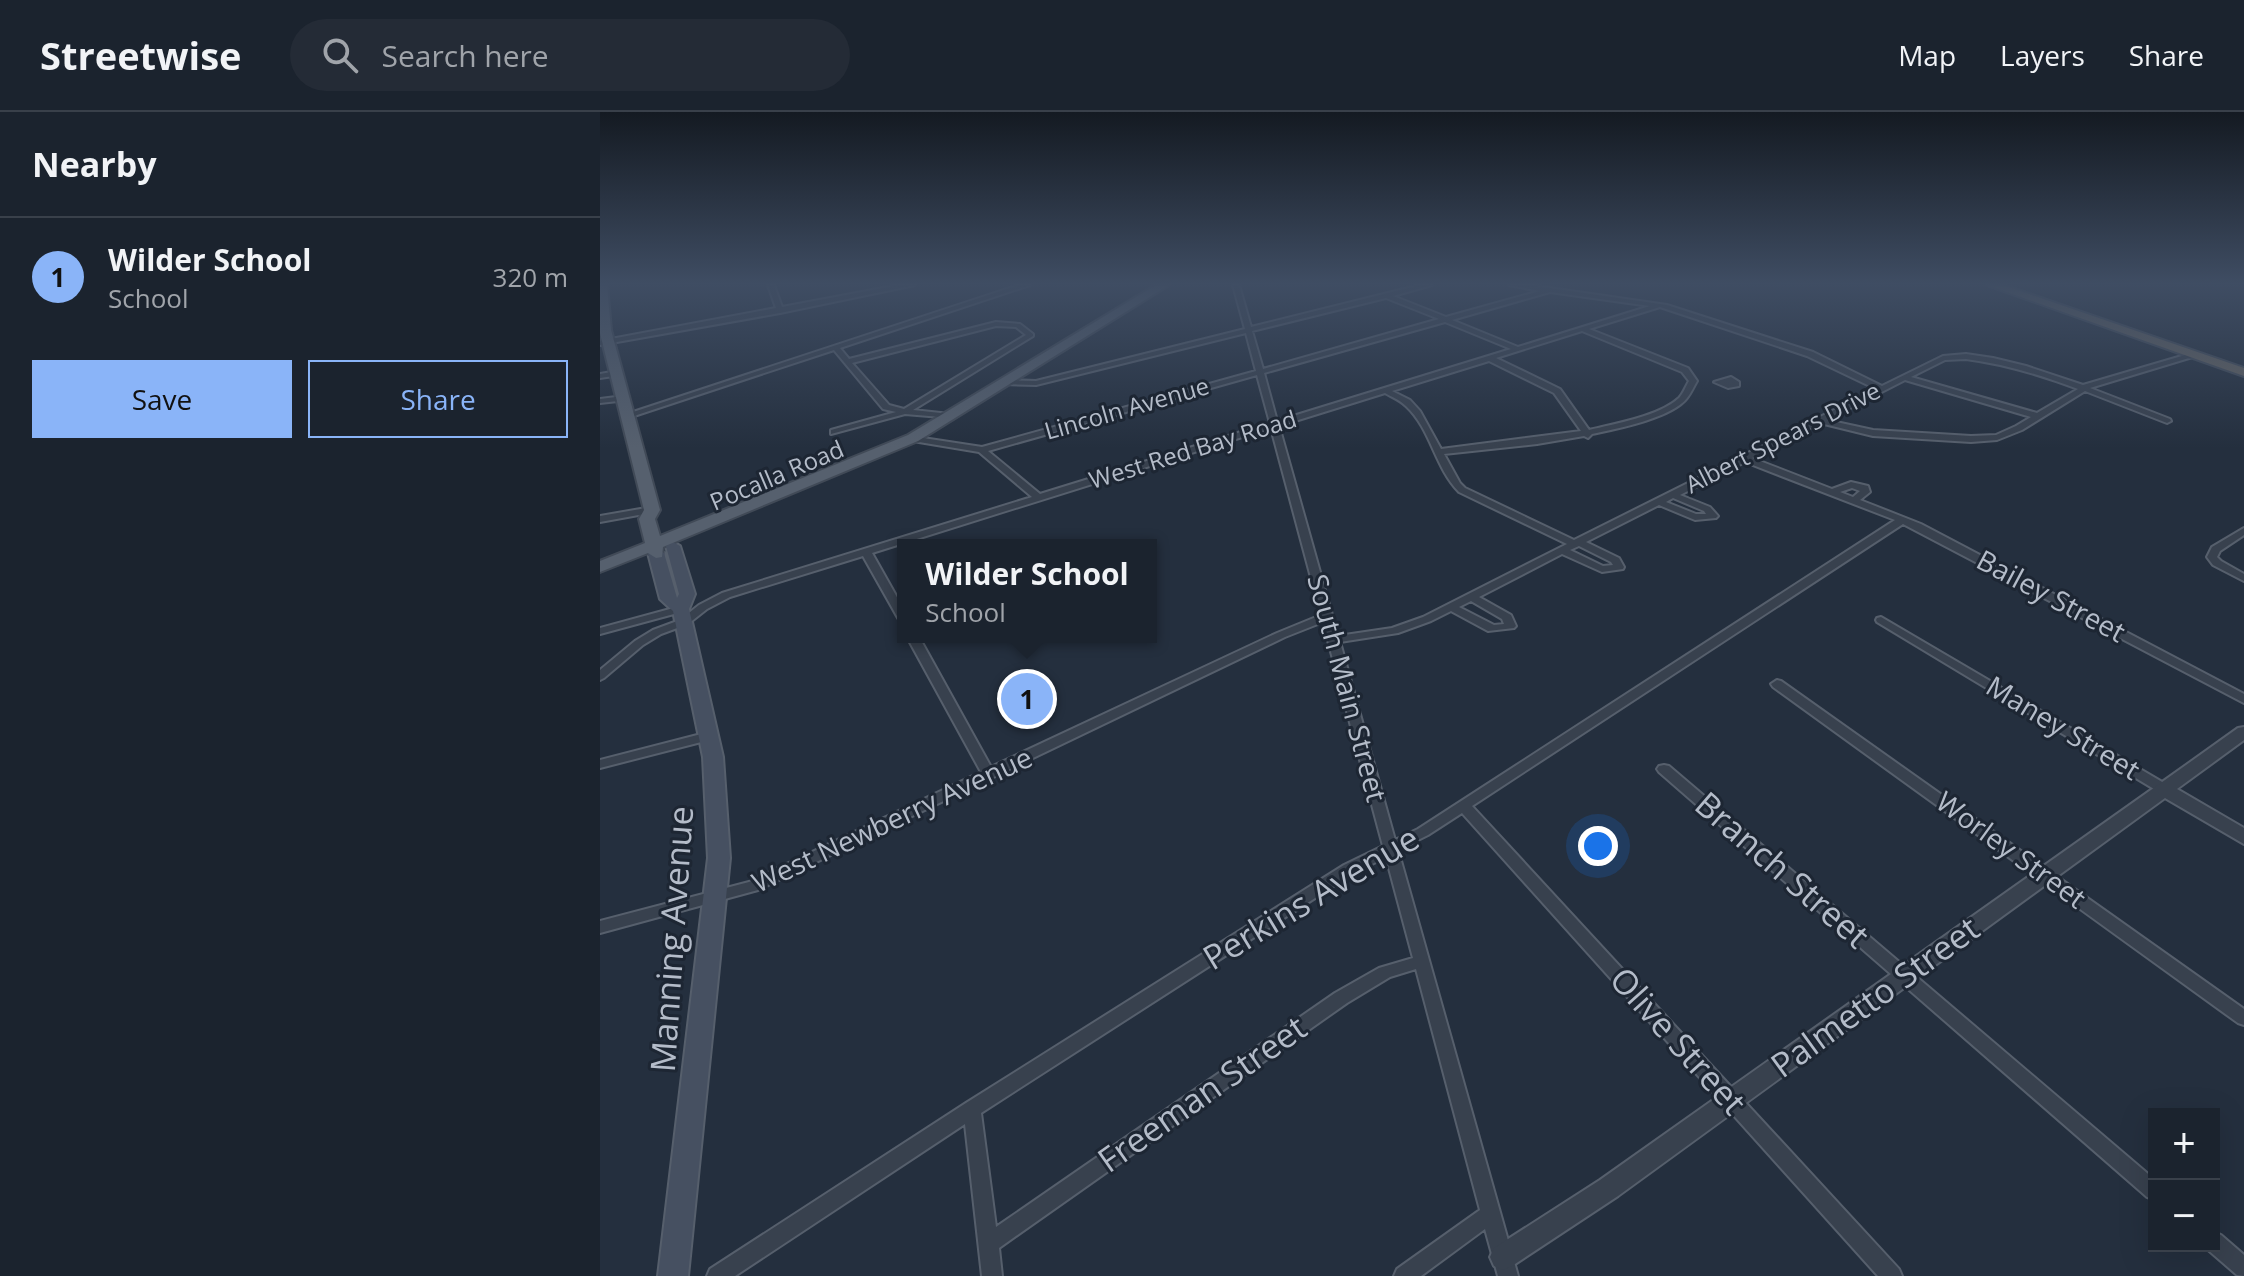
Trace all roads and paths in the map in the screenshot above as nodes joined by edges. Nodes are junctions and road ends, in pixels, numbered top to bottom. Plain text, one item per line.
1 (604, 339) edge
2 (862, 339) edge
3 (938, 339) edge
4 (1024, 339) edge
5 (1075, 339) edge
6 (1211, 339) edge
7 (1251, 339) edge
8 (1378, 339) edge
9 (1494, 339) edge
10 (1549, 339) edge
11 (1609, 339) edge
12 (1764, 339) edge
13 (2150, 339) edge
14 (836, 348) junction
15 (1518, 349) junction
16 (2195, 355) junction
17 (1489, 358) junction
18 (850, 361) junction
19 (1260, 372) junction
20 (2244, 372) edge
21 (617, 373) junction
22 (600, 376) edge
23 (1903, 377) junction
24 (1006, 381) junction
25 (1046, 381) junction
26 (1693, 381) junction
27 (1718, 382) dead end
28 (1036, 383) junction
29 (1881, 388) junction
30 (2082, 389) junction
31 (1385, 390) junction
32 (981, 396) junction
33 (624, 398) junction
34 (600, 401) edge
35 (905, 412) junction
36 (628, 415) junction
37 (950, 416) junction
38 (2037, 416) junction
39 (1817, 420) junction
40 (2167, 421) dead end
41 (1275, 424) junction
42 (834, 432) dead end
43 (1588, 435) junction
44 (913, 438) junction
45 (982, 450) junction
46 (1437, 452) junction
47 (1743, 458) junction
48 (1671, 494) junction
49 (1039, 498) junction
50 (1657, 501) junction
51 (652, 510) junction
52 (600, 519) edge
53 (1904, 519) junction
54 (2244, 531) edge
55 (908, 539) edge
56 (897, 542) edge
57 (1576, 543) junction
58 (663, 546) junction
59 (1561, 550) junction
60 (866, 552) junction
61 (600, 567) edge
62 (600, 577) edge
63 (2244, 578) edge
64 (726, 595) junction
65 (1471, 597) junction
66 (897, 607) edge
67 (1451, 607) junction
68 (684, 608) junction
69 (1327, 617) junction
70 (1881, 620) dead end
71 (600, 631) edge
72 (1333, 640) junction
73 (916, 643) edge
74 (600, 676) edge
75 (1777, 684) dead end
76 (2244, 699) edge
77 (2244, 732) edge
78 (709, 736) junction
79 (600, 764) edge
80 (1664, 769) dead end
81 (989, 775) junction
82 (2164, 789) junction
83 (1463, 805) junction
84 (2244, 837) edge
85 (1390, 848) junction
86 (2045, 875) junction
87 (716, 896) junction
88 (600, 927) edge
89 (1422, 961) junction
90 (1904, 976) junction
91 (2244, 1018) edge
92 (1731, 1100) junction
93 (972, 1109) junction
94 (2148, 1186) edge
95 (1491, 1214) junction
96 (989, 1243) junction
97 (2220, 1247) edge
98 (1506, 1267) edge
99 (2244, 1268) edge
100 (673, 1276) edge
101 (717, 1276) edge
102 (992, 1276) edge
103 (1404, 1276) edge
104 (1892, 1276) edge

1 - 21 main road, Manning Avenue
2 - 14 street
3 - 18 street
4 - 35 street
5 - 24 main road, Pocalla Road
6 - 25 street
7 - 19 street, South Main Street
8 - 19 street, Lincoln Avenue
9 - 15 street
10 - 15 street, West Red Bay Road
11 - 26 street
12 - 29 street
13 - 16 highway
14 - 18 street
14 - 36 street
15 - 17 street, West Red Bay Road
16 - 20 highway
16 - 30 street
17 - 31 street, West Red Bay Road
17 - 43 street
18 - 35 street
19 - 41 street, South Main Street
19 - 45 street, Lincoln Avenue
21 - 22 street
21 - 33 main road, Manning Avenue
23 - 29 street, Albert Spears Drive
23 - 30 street, Albert Spears Drive
23 - 38 street
24 - 25 street
24 - 28 street
24 - 32 main road, Pocalla Road
25 - 28 street
26 - 27 street
26 - 43 street
28 - 32 street
29 - 39 street, Albert Spears Drive
30 - 38 street
30 - 40 street, Albert Spears Drive
31 - 41 street, West Red Bay Road
31 - 46 street
32 - 37 main road, Pocalla Road
33 - 34 street
33 - 36 main road, Manning Avenue
35 - 37 street
35 - 42 street
36 - 51 main road, Manning Avenue
37 - 44 main road, Pocalla Road
38 - 39 street
39 - 47 street, Albert Spears Drive
41 - 49 street, West Red Bay Road
41 - 69 street, South Main Street
43 - 46 street
44 - 45 street
44 - 58 main road, Pocalla Road
45 - 49 street
46 - 57 street
47 - 48 street, Albert Spears Drive
47 - 53 street, Bailey Street
48 - 50 street, Albert Spears Drive
48 - 50 street, Albert Spears Drive
49 - 55 street, West Red Bay Road
50 - 57 street, Albert Spears Drive
51 - 52 street
51 - 58 main road, Manning Avenue
53 - 76 street, Bailey Street
53 - 83 street, Perkins Avenue
54 - 63 street
56 - 60 street, West Red Bay Road
57 - 59 street, Albert Spears Drive
57 - 59 street
58 - 61 main road
58 - 62 main road
58 - 68 main road, Manning Avenue
59 - 65 street, Albert Spears Drive
60 - 64 street, West Red Bay Road
60 - 66 street
64 - 68 street, West Red Bay Road
64 - 68 street, West Red Bay Road
65 - 67 street, Albert Spears Drive
65 - 67 street
67 - 72 street, Albert Spears Drive
68 - 71 street
68 - 74 street
68 - 78 main road, Manning Avenue
69 - 72 street, South Main Street
69 - 81 street, West Newberry Avenue
70 - 82 street, Maney Street
72 - 85 street, South Main Street
73 - 81 street
75 - 86 street, Worley Street
77 - 82 street, Palmetto Street
78 - 79 street
78 - 87 main road, Manning Avenue
80 - 90 street, Branch Street
81 - 87 street, West Newberry Avenue
82 - 84 street, Maney Street
82 - 86 street, Palmetto Street
83 - 85 street, Perkins Avenue
83 - 92 street, Olive Street
85 - 89 street, South Main Street
85 - 93 street, Perkins Avenue
86 - 90 street, Palmetto Street
86 - 91 street, Worley Street
87 - 88 street, West Newberry Avenue
87 - 100 main road, Manning Avenue
89 - 95 street, South Main Street
89 - 96 street, Freeman Street
90 - 92 street, Palmetto Street
90 - 94 street, Branch Street
92 - 98 street, Palmetto Street
92 - 104 street, Olive Street
93 - 96 street
93 - 101 street, Perkins Avenue
95 - 98 street, South Main Street
95 - 103 street
96 - 102 street
97 - 99 street

